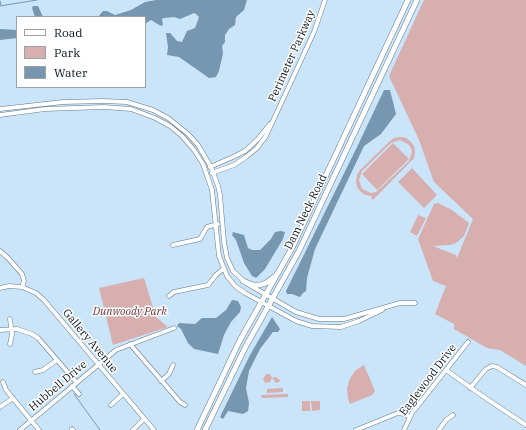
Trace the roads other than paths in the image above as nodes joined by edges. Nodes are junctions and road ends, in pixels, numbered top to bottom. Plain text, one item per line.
1 (325, 0) edge
2 (408, 0) edge
3 (417, 0) edge
4 (63, 102) junction
5 (63, 108) junction
6 (0, 109) edge
7 (0, 115) edge
8 (273, 119) junction
9 (211, 167) junction
10 (205, 169) junction
11 (214, 173) junction
12 (208, 175) junction
13 (223, 224) junction
14 (216, 225) junction
15 (173, 245) dead end
16 (0, 252) edge
17 (223, 269) junction
18 (276, 276) junction
19 (243, 281) junction
20 (22, 287) junction
21 (0, 288) edge
22 (265, 295) junction
23 (169, 296) dead end
24 (272, 299) junction
25 (261, 302) junction
26 (415, 303) dead end
27 (268, 306) junction
28 (392, 306) junction
29 (10, 319) dead end
30 (11, 328) junction
31 (174, 328) dead end
32 (0, 330) edge
33 (468, 342) dead end
34 (10, 344) dead end
35 (130, 344) junction
36 (56, 360) junction
37 (98, 364) junction
38 (173, 365) dead end
39 (446, 370) junction
40 (35, 372) dead end
41 (161, 381) junction
42 (3, 382) dead end
43 (76, 383) junction
44 (526, 385) edge
45 (72, 386) junction
46 (470, 388) junction
47 (80, 394) dead end
48 (123, 394) junction
49 (12, 398) junction
50 (111, 405) dead end
51 (185, 405) dead end
52 (0, 407) edge
53 (453, 415) dead end
54 (410, 417) junction
55 (144, 419) junction
56 (31, 421) junction
57 (526, 425) edge
58 (20, 430) edge
59 (39, 430) edge
60 (133, 430) edge
61 (154, 430) edge
62 (197, 430) edge
63 (205, 430) edge
64 (356, 430) edge
65 (404, 430) edge
66 (440, 430) edge

1 - 8 street, Perimeter Parkway
2 - 18 main road, Dam Neck Road
3 - 24 main road, Dam Neck Road
4 - 5 street
4 - 6 street
4 - 9 street
5 - 7 street
5 - 10 street
8 - 9 street, Perimeter Parkway
8 - 11 street, Perimeter Parkway
9 - 10 street, Perimeter Parkway
9 - 11 street
10 - 12 street
11 - 12 street, Perimeter Parkway
11 - 13 street
12 - 14 street
13 - 14 street
13 - 19 street
14 - 15 street
14 - 17 street
16 - 20 street
17 - 23 street
17 - 25 street
18 - 19 main road
18 - 22 main road, Dam Neck Road
19 - 22 street
20 - 21 street, Gallery Avenue
20 - 37 street, Gallery Avenue
22 - 24 street
22 - 25 main road, Dam Neck Road
24 - 27 main road, Dam Neck Road
24 - 28 street
25 - 27 street
25 - 62 main road, Dam Neck Road
26 - 28 street
27 - 28 street
27 - 63 main road, Dam Neck Road
29 - 30 street
30 - 32 street
30 - 34 street
30 - 36 street
31 - 35 street, Hubbell Drive
33 - 39 street, Eaglewood Drive
35 - 37 street, Hubbell Drive
35 - 41 street
36 - 40 street
36 - 43 street
37 - 43 street, Hubbell Drive
37 - 48 street, Gallery Avenue
38 - 41 street
39 - 46 street
39 - 54 street, Eaglewood Drive
41 - 51 street
42 - 49 street
43 - 45 street, Hubbell Drive
44 - 46 street
45 - 47 street
45 - 56 street, Hubbell Drive
46 - 57 street
48 - 50 street
48 - 55 street, Gallery Avenue
49 - 52 street
49 - 56 street
53 - 66 street
54 - 64 street
54 - 65 street, Eaglewood Drive
55 - 60 street
55 - 61 street, Gallery Avenue
56 - 58 street, Hubbell Drive
56 - 59 street

